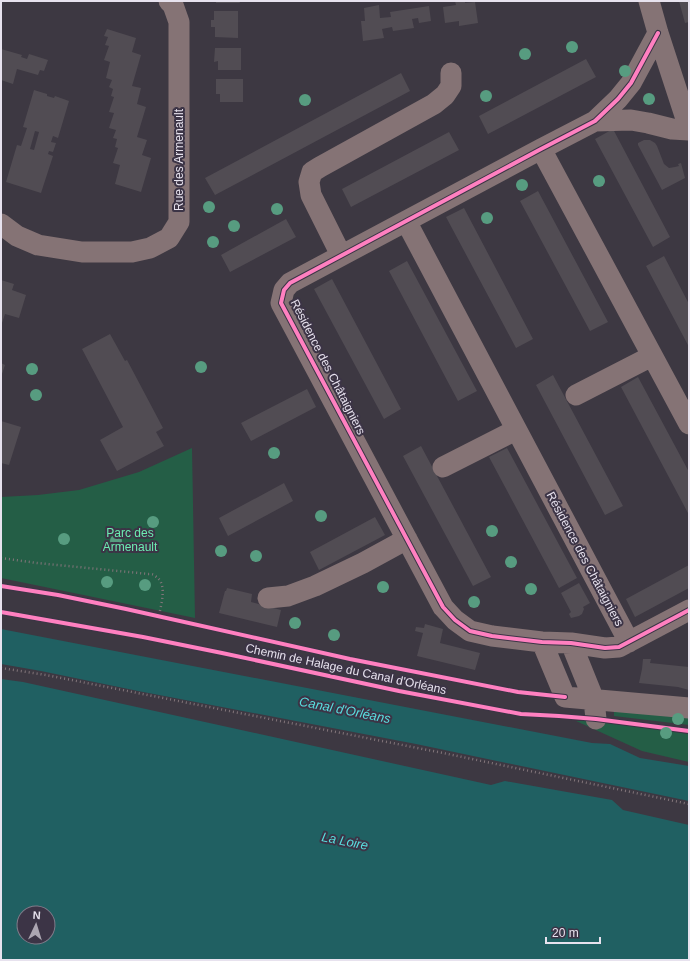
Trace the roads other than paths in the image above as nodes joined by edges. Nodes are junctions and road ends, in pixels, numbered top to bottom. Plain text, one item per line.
1 (169, 1) edge
2 (649, 1) edge
3 (658, 33) junction
4 (451, 73) dead end
5 (596, 121) junction
6 (689, 129) edge
7 (541, 149) junction
8 (406, 221) junction
9 (1, 224) edge
10 (341, 255) junction
11 (652, 356) junction
12 (576, 395) dead end
13 (689, 424) edge
14 (516, 430) junction
15 (443, 467) dead end
16 (407, 539) junction
17 (268, 598) dead end
18 (689, 610) edge
19 (542, 642) junction
20 (629, 642) junction
21 (571, 643) junction
22 (689, 708) edge
23 (595, 709) junction

1 - 9 street, Rue des Armenault
2 - 3 street
3 - 5 street, Résidence des Châtaigniers
3 - 6 street
4 - 10 street
5 - 6 street
5 - 7 street, Résidence des Châtaigniers
7 - 8 street, Résidence des Châtaigniers
7 - 11 street
8 - 10 street, Résidence des Châtaigniers
8 - 14 street, Résidence des Châtaigniers
10 - 16 street, Résidence des Châtaigniers
11 - 12 street
11 - 13 street
14 - 15 street
14 - 20 street, Résidence des Châtaigniers
16 - 17 street
16 - 19 street, Résidence des Châtaigniers
18 - 20 street, Résidence des Châtaigniers
19 - 21 street, Résidence des Châtaigniers
19 - 23 street
20 - 21 street, Résidence des Châtaigniers
21 - 23 street
22 - 23 street

